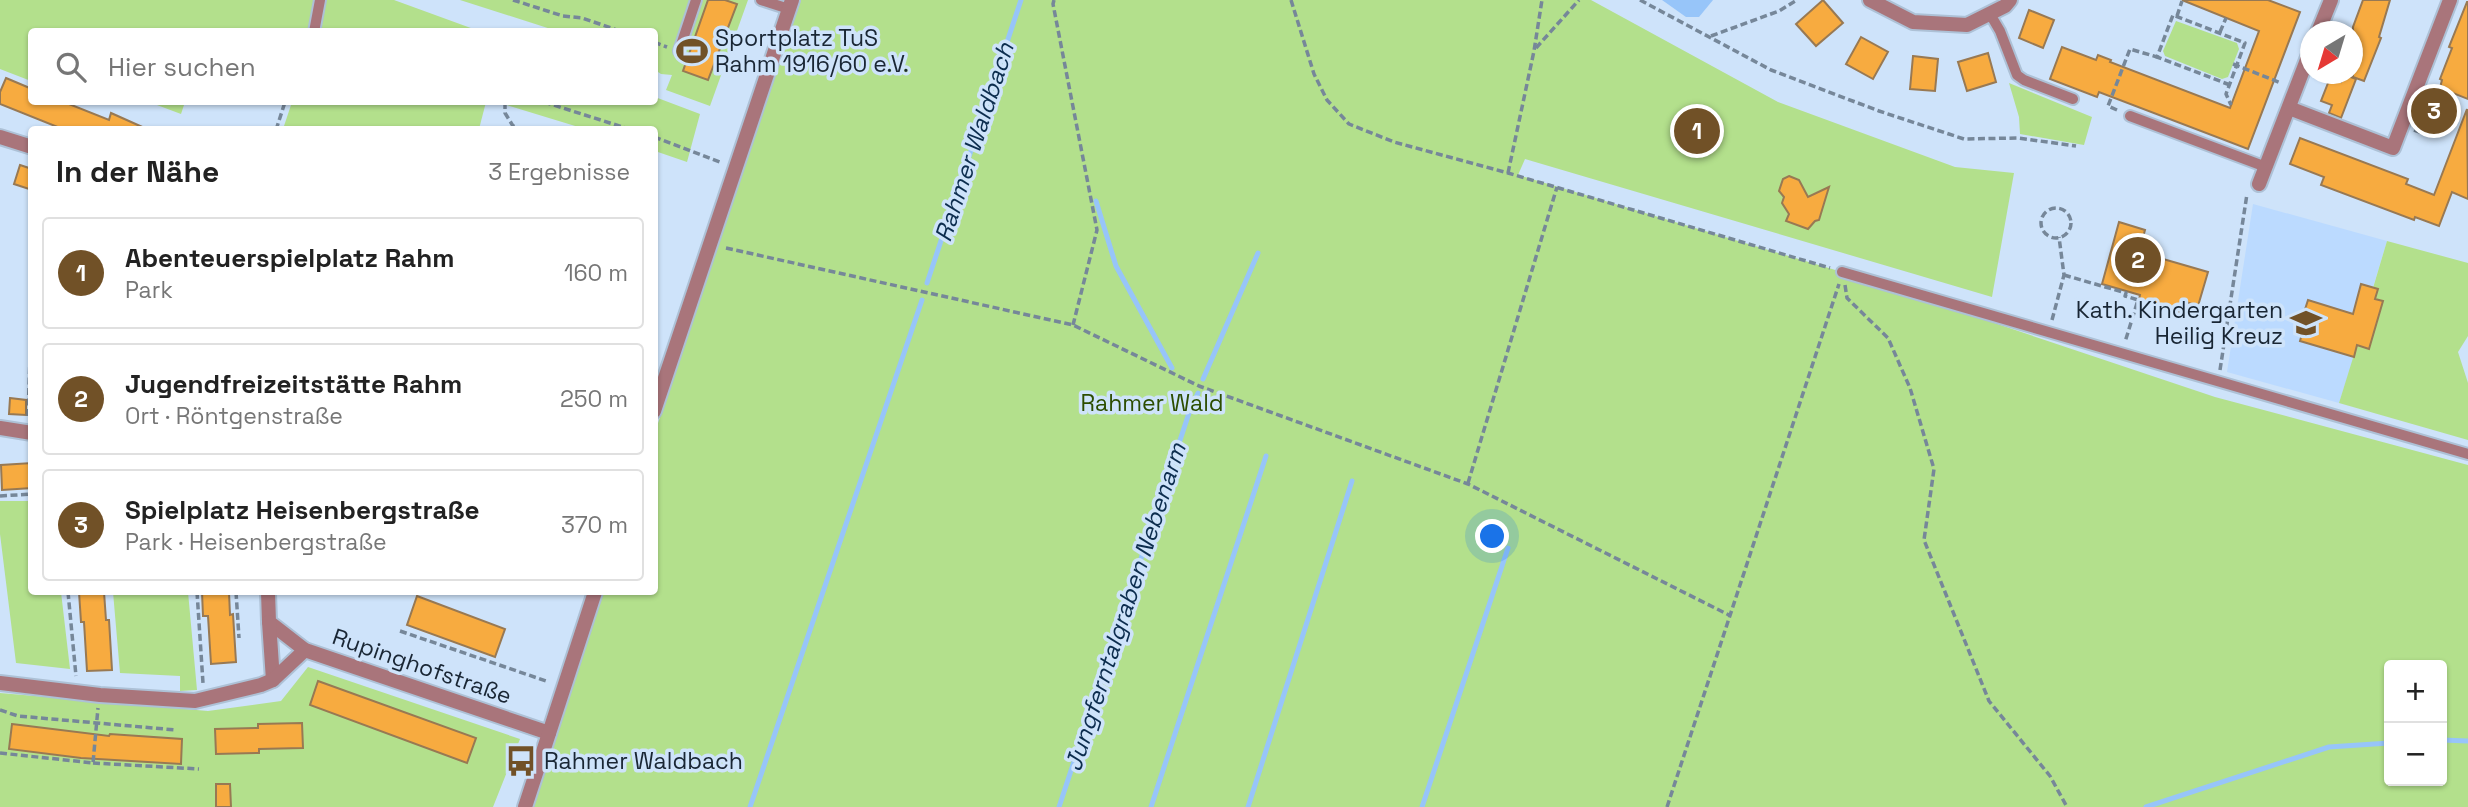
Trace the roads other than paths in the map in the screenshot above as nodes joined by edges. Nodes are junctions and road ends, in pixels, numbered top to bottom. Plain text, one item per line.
1 (320, 0) edge
2 (696, 0) edge
3 (761, 0) edge
4 (1870, 0) edge
5 (2010, 0) edge
6 (2330, 0) edge
7 (2449, 0) edge
8 (790, 5) edge
9 (1990, 14) junction
10 (2322, 21) edge
11 (315, 28) edge
12 (679, 51) dead end
13 (2300, 78) edge
14 (2073, 99) dead end
15 (2289, 108) junction
16 (2130, 116) dead end
17 (0, 137) edge
18 (28, 146) edge
19 (2266, 167) junction
20 (2259, 184) road end
21 (1842, 272) road end
22 (658, 399) edge
23 (0, 428) edge
24 (28, 433) edge
25 (2468, 454) edge
26 (268, 595) edge
27 (593, 595) edge
28 (269, 622) junction
29 (305, 650) junction
30 (273, 680) junction
31 (0, 683) edge
32 (550, 733) junction
33 (525, 807) edge

1 - 11 lane
2 - 12 lane
3 - 8 lane
4 - 9 street
5 - 9 street
6 - 10 street
7 - 15 street
8 - 22 street
9 - 14 lane
13 - 15 street
15 - 19 street
16 - 19 lane
17 - 18 street
19 - 20 street
21 - 25 lane
23 - 24 street
26 - 28 street
27 - 32 street
28 - 29 street
28 - 30 street
29 - 30 street, Rupinghofstraße
29 - 32 street, Rupinghofstraße
30 - 31 street, Rupinghofstraße
32 - 33 street

